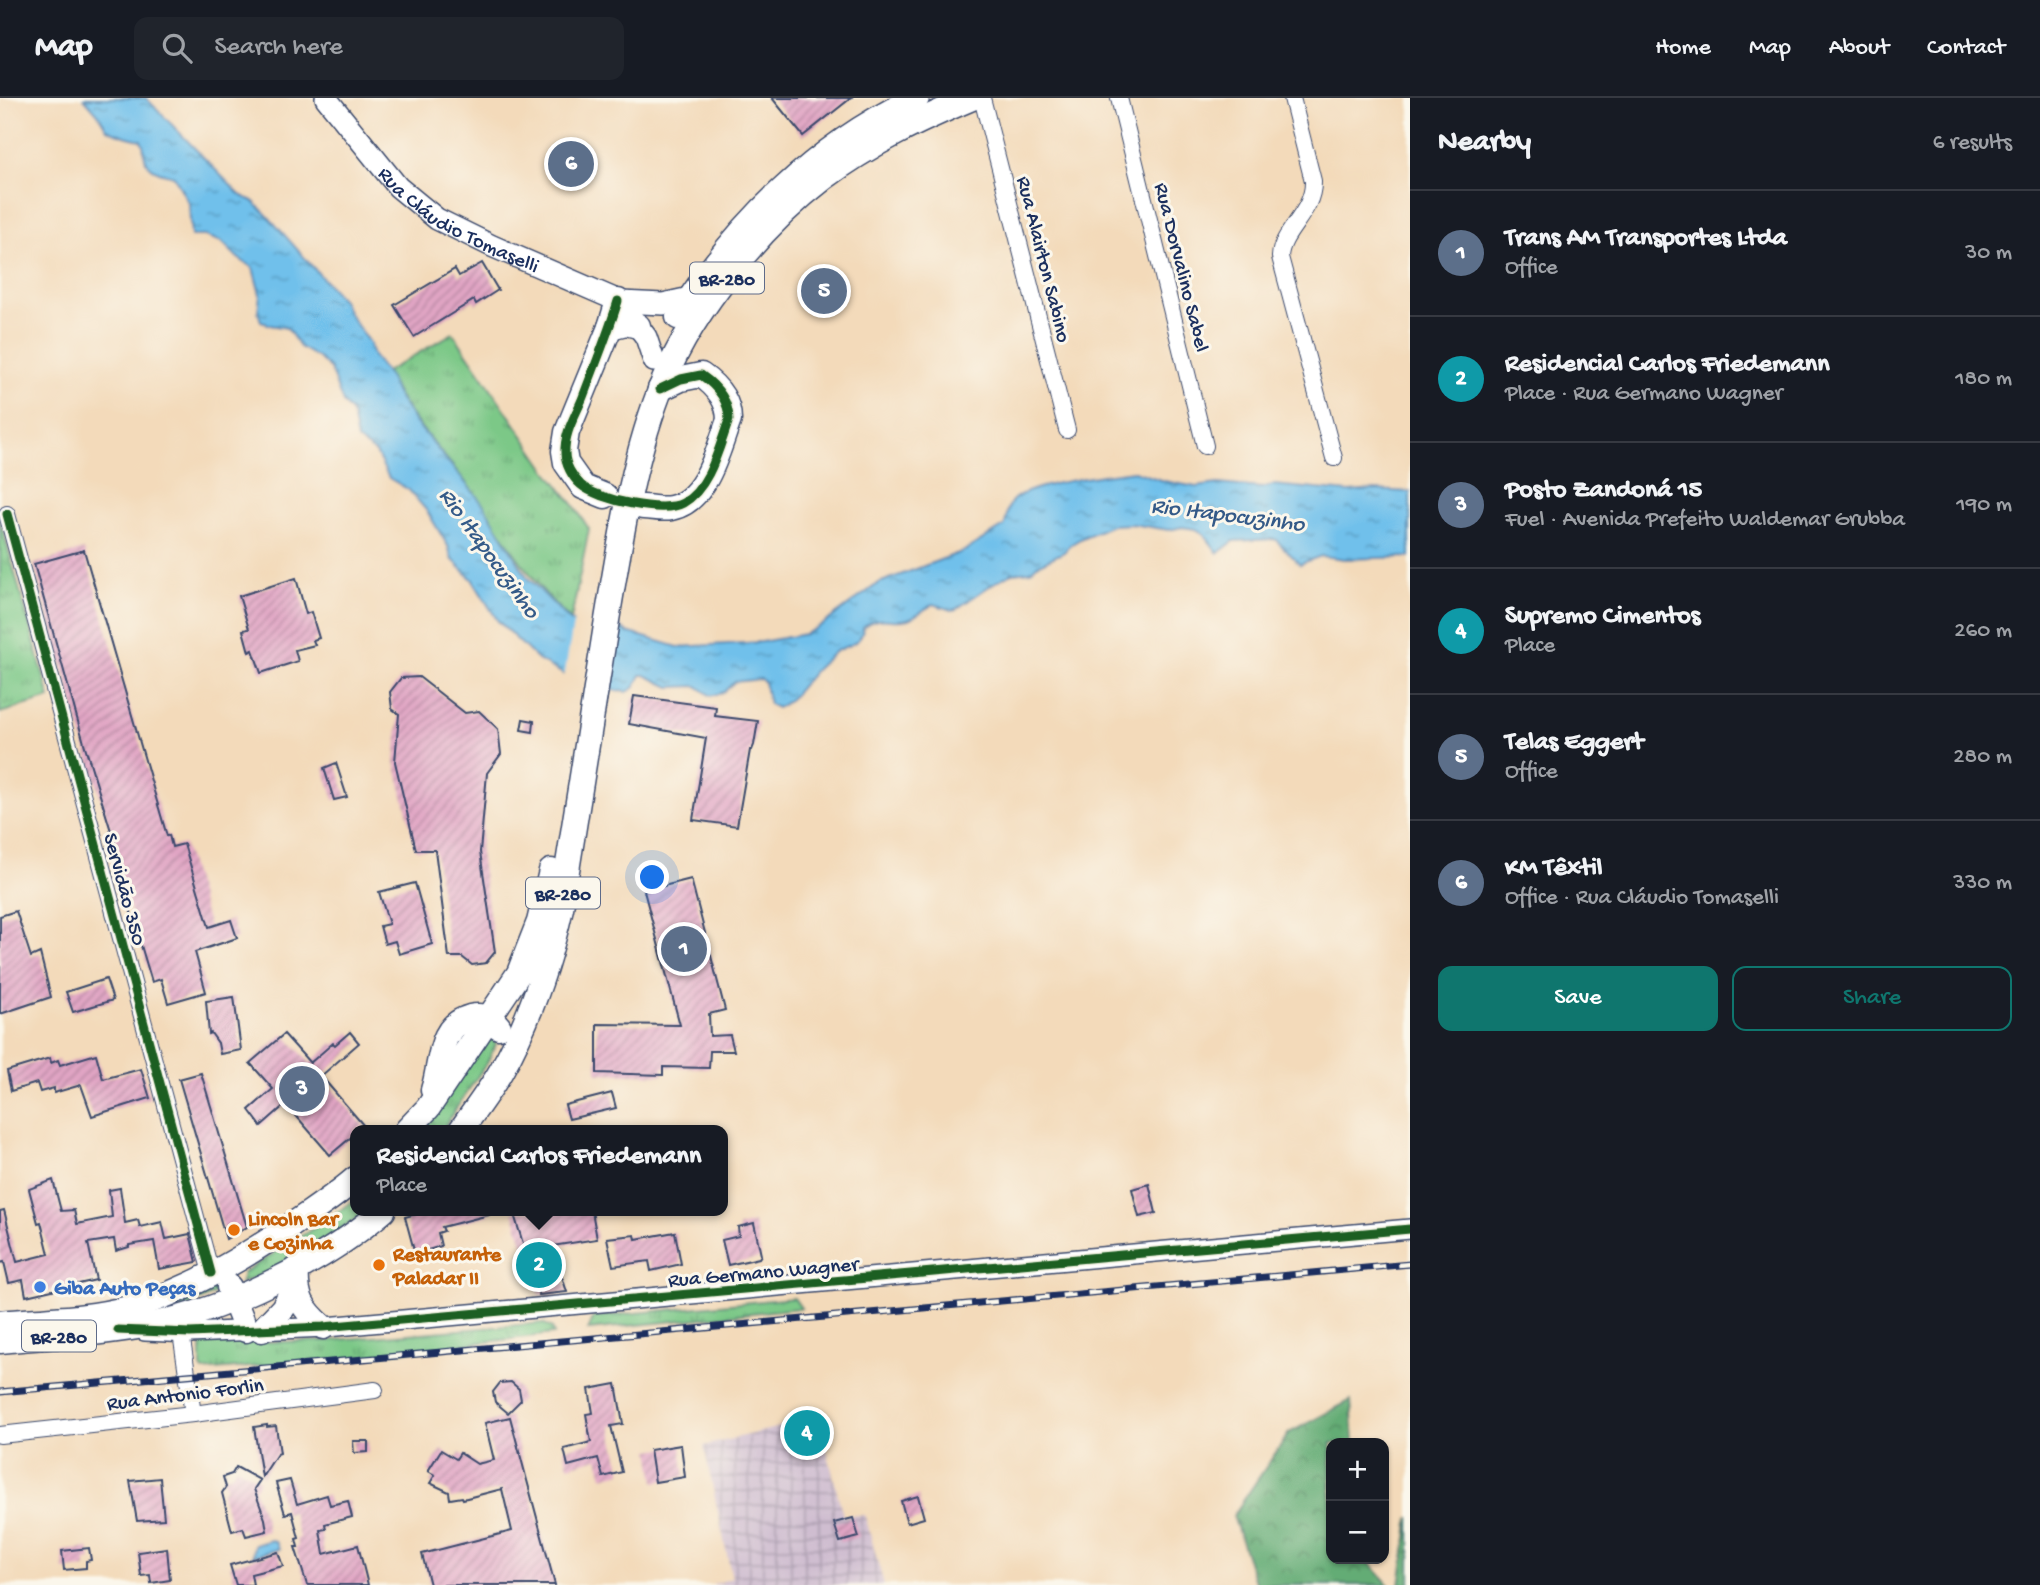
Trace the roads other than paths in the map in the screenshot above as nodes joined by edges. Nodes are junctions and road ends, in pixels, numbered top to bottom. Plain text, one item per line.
1 (326, 98) edge
2 (972, 98) edge
3 (982, 98) edge
4 (1119, 98) edge
5 (1292, 98) edge
6 (906, 100) edge
7 (690, 298) junction
8 (619, 302) junction
9 (638, 326) junction
10 (610, 327) junction
11 (654, 361) junction
12 (660, 389) junction
13 (1066, 430) dead end
14 (1205, 446) dead end
15 (1334, 458) dead end
16 (605, 496) dead end
17 (643, 507) dead end
18 (7, 514) dead end
19 (609, 560) junction
20 (586, 702) junction
21 (490, 1018) junction
22 (500, 1072) junction
23 (412, 1125) edge
24 (464, 1125) edge
25 (350, 1182) edge
26 (376, 1216) edge
27 (1410, 1229) edge
28 (241, 1258) junction
29 (211, 1273) junction
30 (296, 1277) junction
31 (235, 1299) junction
32 (0, 1323) edge
33 (323, 1327) junction
34 (118, 1330) junction
35 (254, 1330) junction
36 (181, 1333) junction
37 (0, 1341) edge
38 (375, 1390) dead end
39 (193, 1414) junction
40 (0, 1435) edge

1 - 8 main road, Rua Cláudio Tomaselli
2 - 12 highway, BR-280
3 - 13 street, Rua Alairton Sabino
4 - 14 street, Rua Dorvalino Sabel
5 - 15 street
6 - 7 highway, BR-280
7 - 8 main road, Rua Cláudio Tomaselli
7 - 11 highway, BR-280
8 - 9 main road
8 - 10 highway
9 - 10 highway
9 - 11 main road
10 - 16 highway
11 - 19 highway, BR-280
12 - 17 highway
12 - 19 highway, BR-280
18 - 29 street, Servidão 350
19 - 20 highway, BR-280
20 - 21 highway, BR-280
20 - 22 highway, BR-280
21 - 22 highway
21 - 23 highway
22 - 24 highway, BR-280
25 - 28 highway, BR-280
26 - 30 highway, BR-280
27 - 33 street, Rua Germano Wagner
28 - 29 highway, BR-280
28 - 31 highway
29 - 32 highway, BR-280
30 - 31 highway, BR-280
30 - 33 highway
30 - 35 highway
31 - 34 highway, BR-280
31 - 35 highway
33 - 35 street, Rua Germano Wagner
34 - 36 street, Rua Germano Wagner
34 - 37 highway, BR-280
35 - 36 street, Rua Germano Wagner
36 - 39 street
38 - 39 street, Rua Antonio Forlin
39 - 40 street, Rua Antonio Forlin

